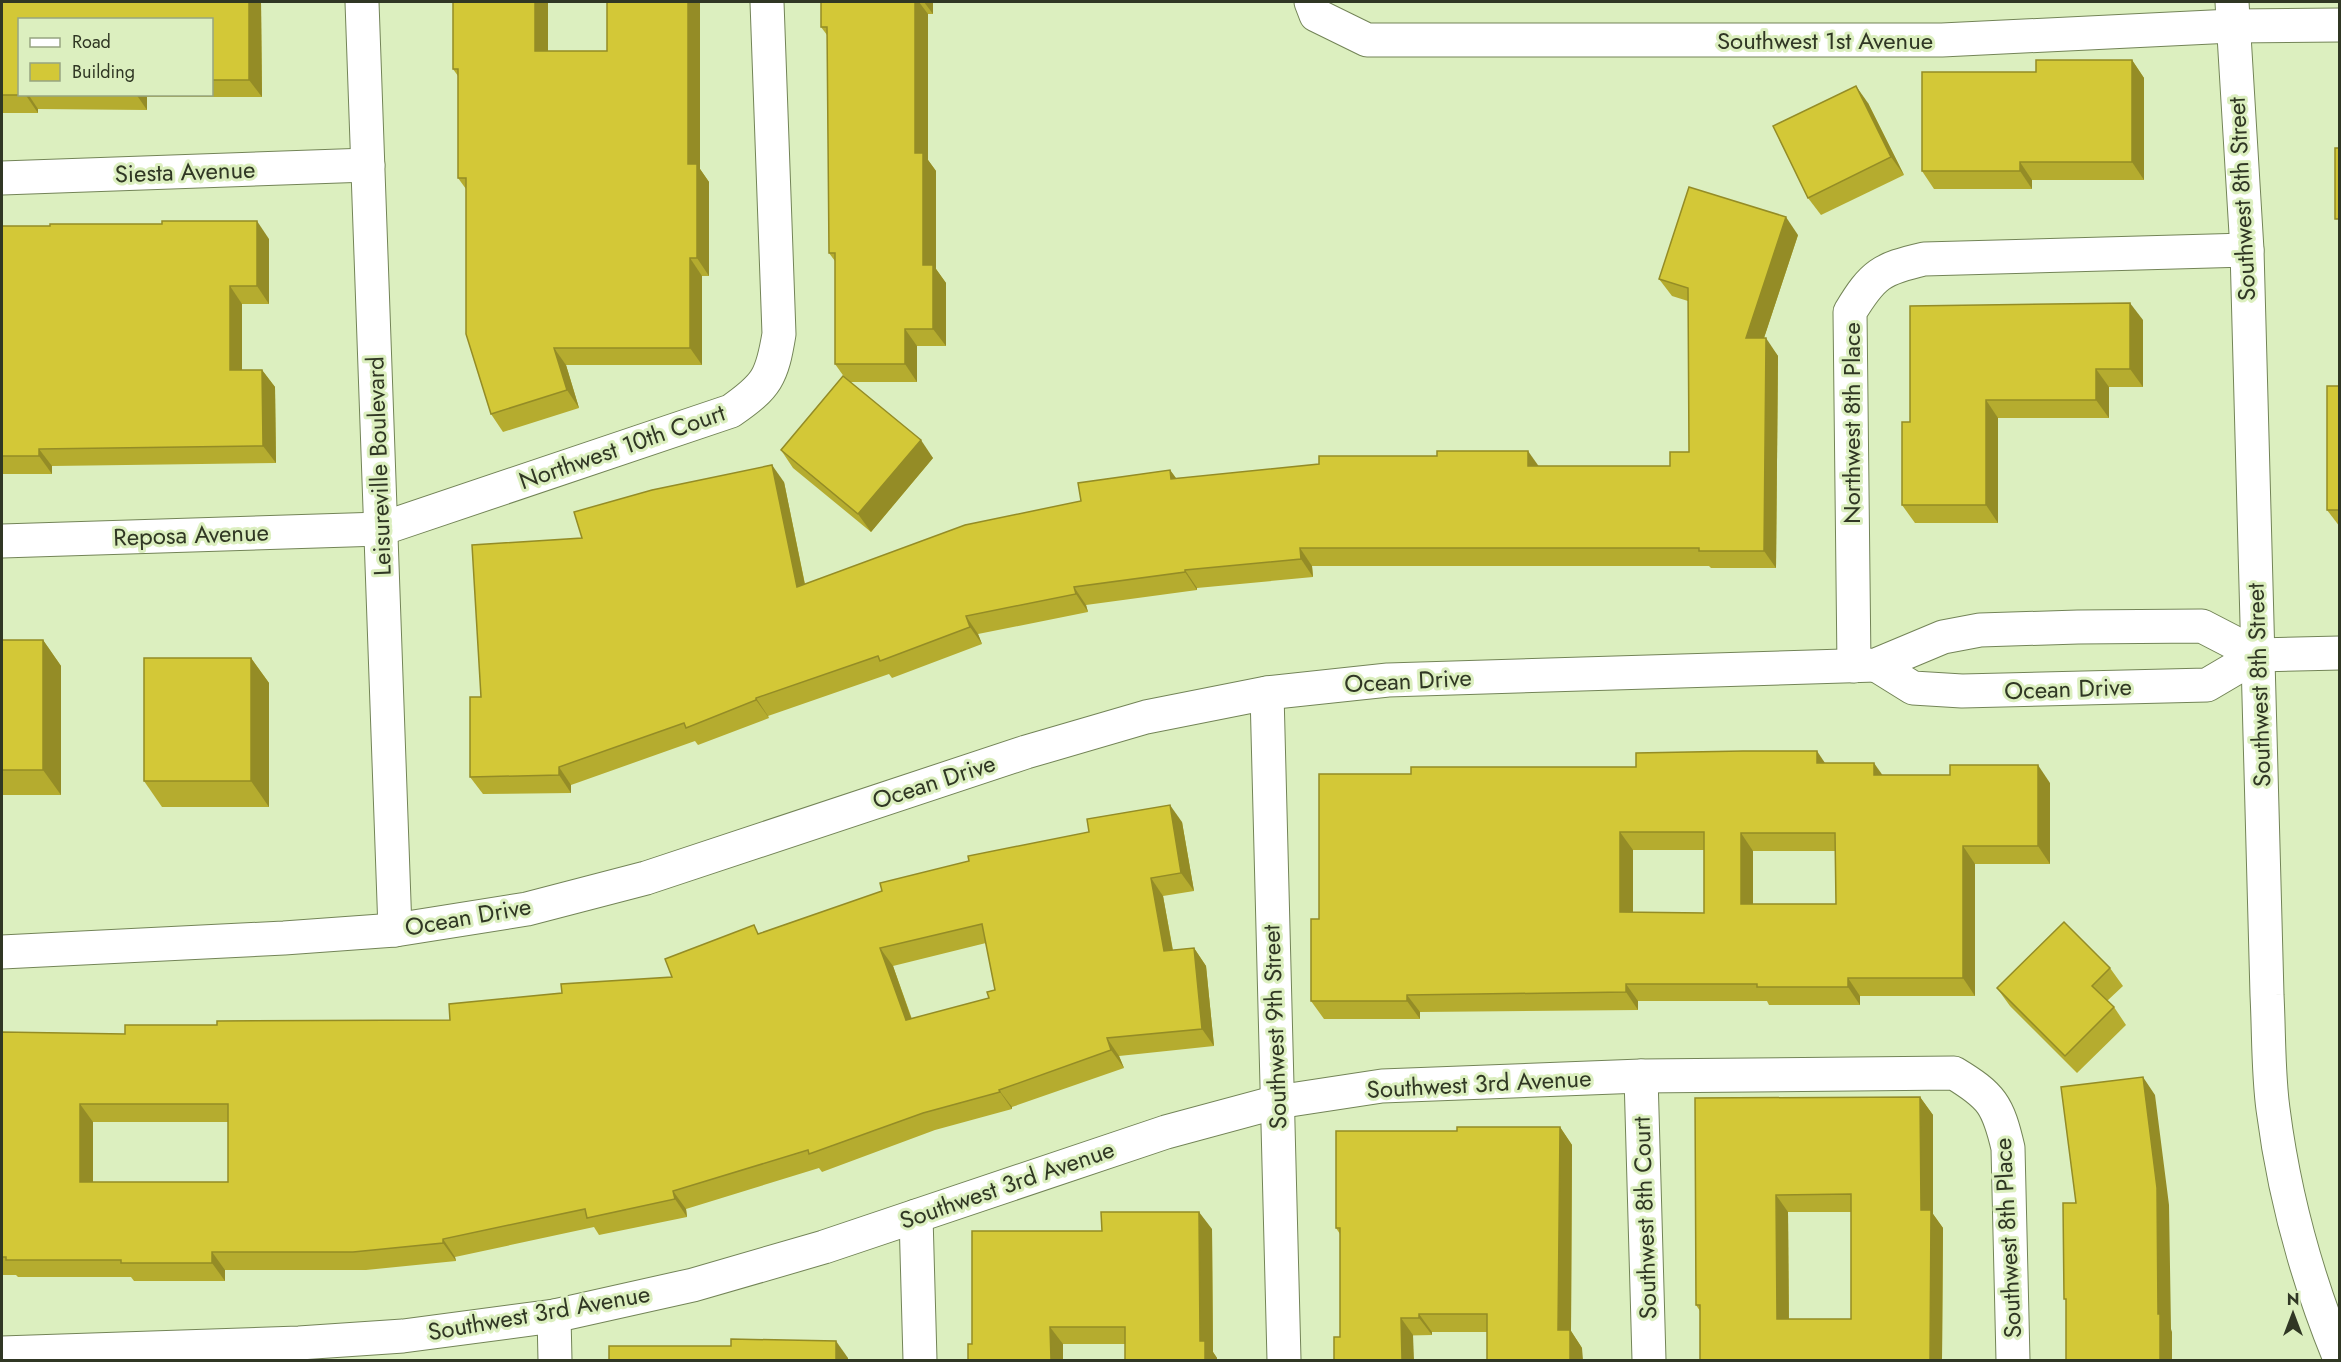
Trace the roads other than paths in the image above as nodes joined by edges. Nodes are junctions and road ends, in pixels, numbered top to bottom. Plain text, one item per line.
1 (362, 2) edge
2 (767, 2) edge
3 (1314, 8) edge
4 (2232, 14) edge
5 (2340, 25) edge
6 (368, 165) junction
7 (2, 178) edge
8 (2247, 250) junction
9 (381, 530) junction
10 (2, 541) edge
11 (2340, 653) edge
12 (2258, 655) junction
13 (1865, 665) junction
14 (1267, 693) junction
15 (395, 930) junction
16 (2, 952) edge
17 (1641, 1076) junction
18 (1277, 1102) junction
19 (2000, 1116) joint
20 (916, 1216) junction
21 (554, 1316) junction
22 (2, 1353) edge
23 (2340, 1359) edge
24 (555, 1360) edge
25 (920, 1360) edge
26 (1284, 1360) edge
27 (1649, 1360) edge
28 (2013, 1360) edge

1 - 6 street, Leisureville Boulevard
2 - 9 street, Northwest 10th Court
3 - 4 street, Southwest 1st Avenue
4 - 5 street, Southwest 1st Avenue
4 - 8 street, Southwest 8th Street
6 - 7 street, Siesta Avenue
6 - 9 street, Leisureville Boulevard
8 - 12 street, Southwest 8th Street
8 - 13 street, Northwest 8th Place
9 - 10 street, Reposa Avenue
9 - 15 street, Leisureville Boulevard
11 - 12 street, Ocean Drive
12 - 13 street, Ocean Drive
12 - 13 street, Ocean Drive
12 - 23 street, Southwest 8th Street
13 - 14 street, Ocean Drive
14 - 15 street, Ocean Drive
14 - 18 street, Southwest 9th Street
15 - 16 street, Ocean Drive
17 - 18 street, Southwest 3rd Avenue
17 - 19 street, Southwest 3rd Avenue
17 - 27 street, Southwest 8th Court
18 - 20 street, Southwest 3rd Avenue
18 - 26 street, Southwest 9th Street
19 - 28 street, Southwest 8th Place
20 - 21 street, Southwest 3rd Avenue
20 - 25 street
21 - 22 street, Southwest 3rd Avenue
21 - 24 street

